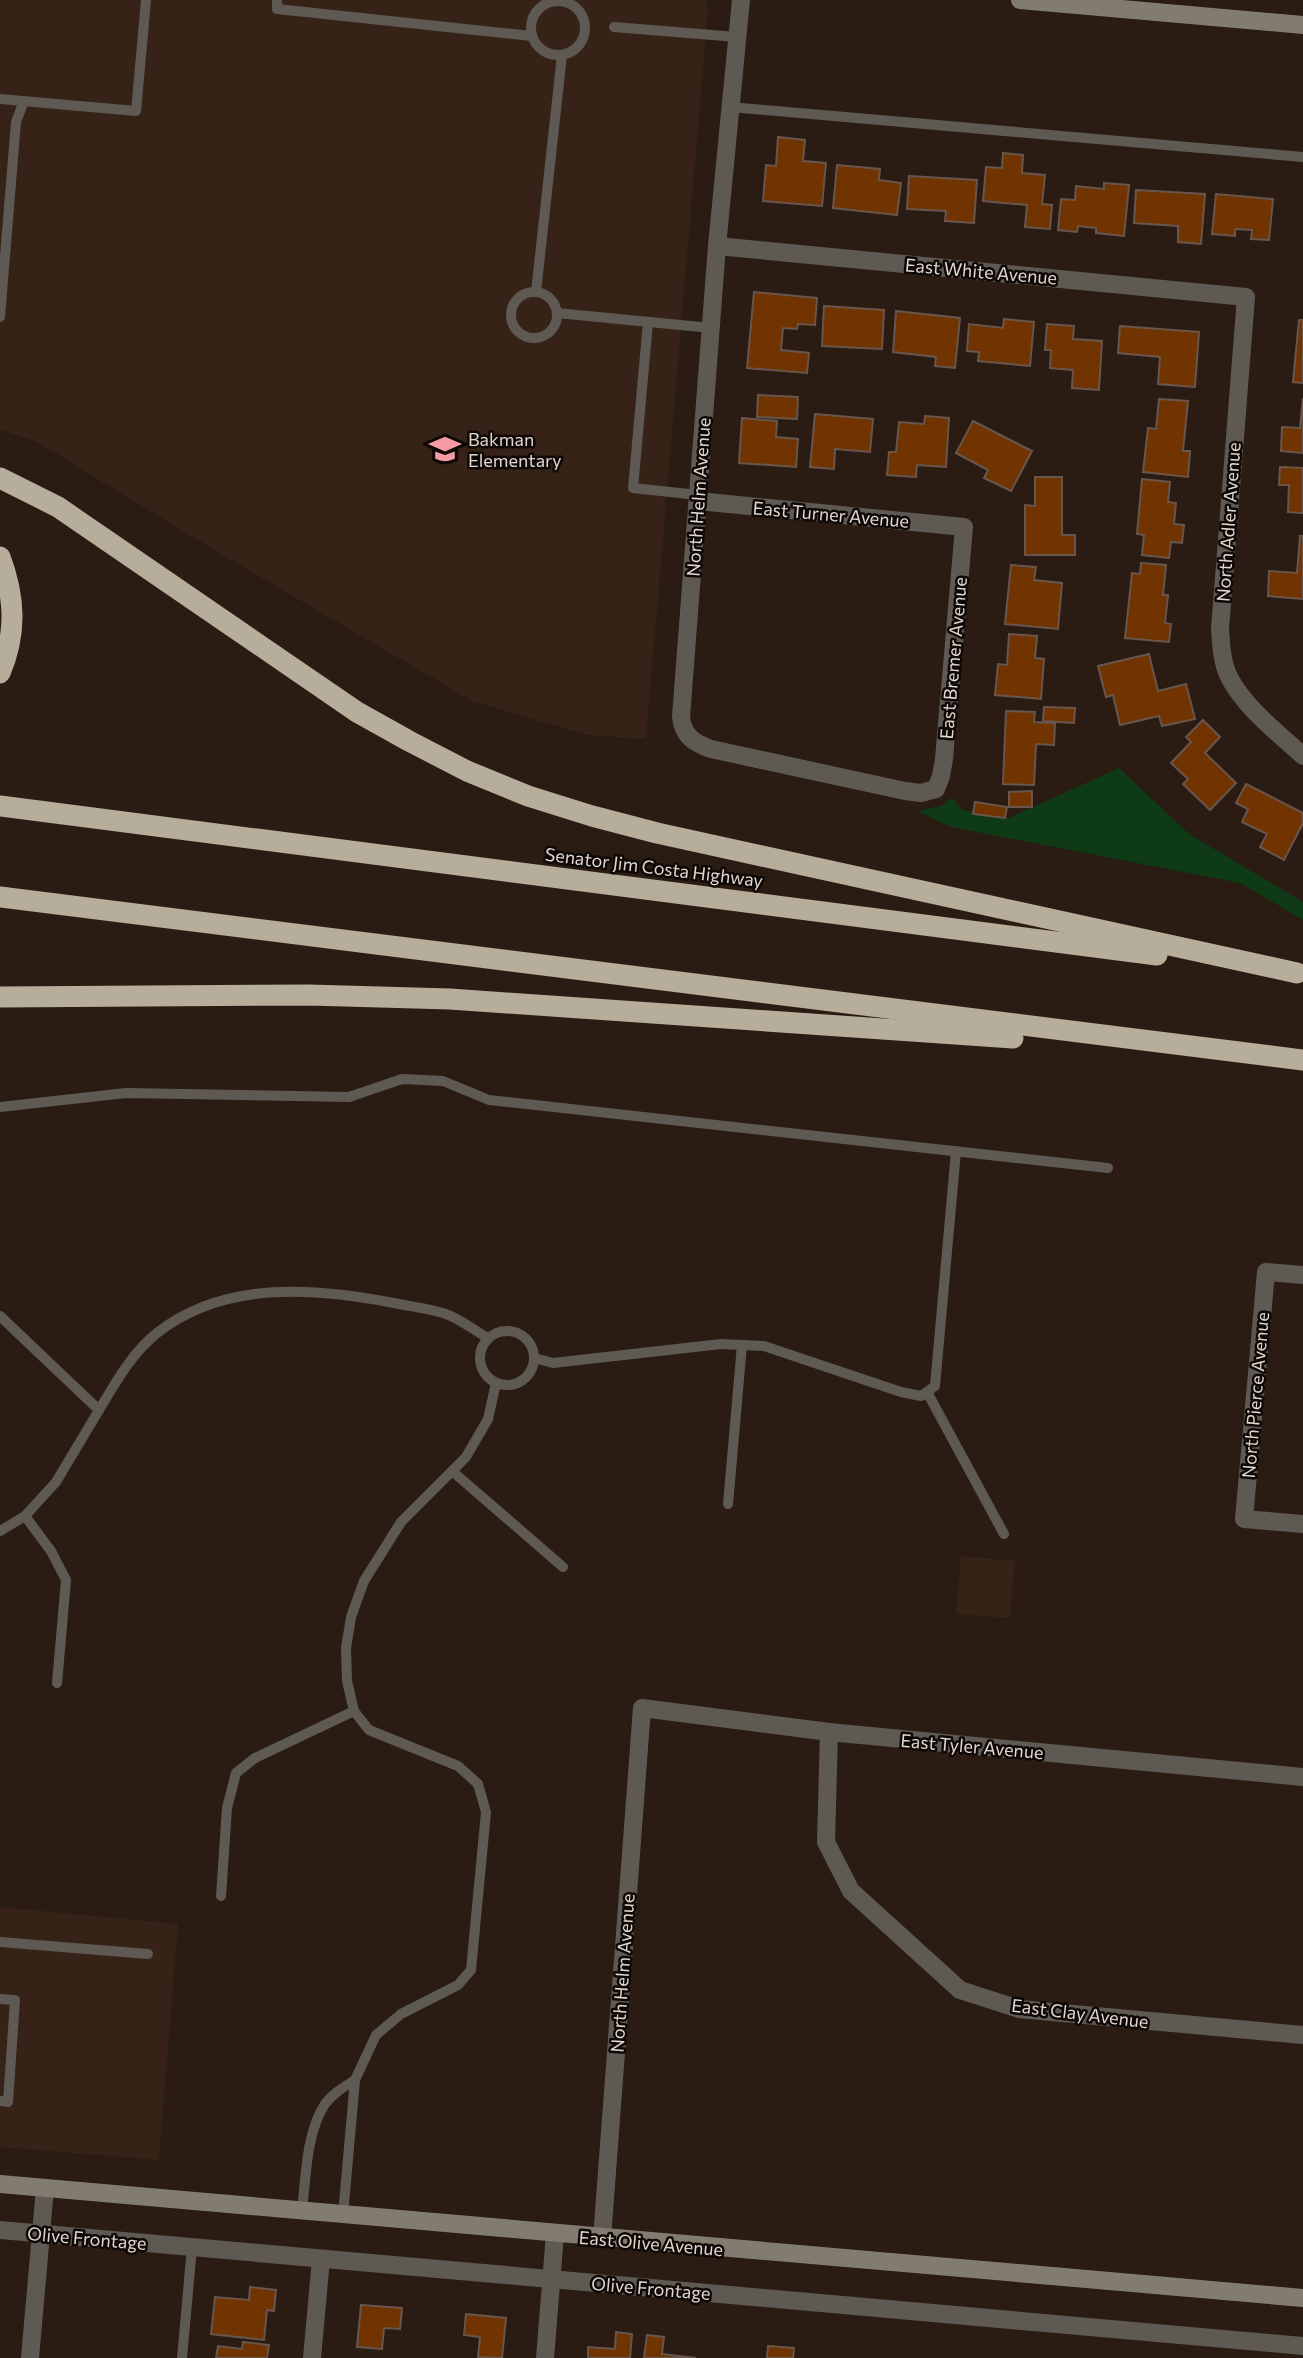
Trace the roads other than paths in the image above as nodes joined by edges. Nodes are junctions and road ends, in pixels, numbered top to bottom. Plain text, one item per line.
1 (146, 0) edge
2 (563, 0) edge
3 (741, 0) edge
4 (1020, 0) edge
5 (277, 4) edge
6 (1303, 25) edge
7 (614, 27) dead end
8 (532, 36) junction
9 (737, 37) junction
10 (562, 55) junction
11 (0, 99) edge
12 (24, 101) junction
13 (730, 107) junction
14 (1303, 157) edge
15 (4, 217) edge
16 (717, 246) junction
17 (536, 292) junction
18 (1246, 297) joint
19 (557, 313) junction
20 (0, 317) edge
21 (649, 322) junction
22 (710, 328) junction
23 (0, 478) edge
24 (698, 498) junction
25 (964, 527) joint
26 (0, 557) edge
27 (0, 673) edge
28 (1303, 757) edge
29 (936, 789) joint
30 (0, 806) edge
31 (0, 897) edge
32 (1300, 974) edge
33 (0, 997) edge
34 (1294, 1059) edge
35 (0, 1107) edge
36 (956, 1151) junction
37 (1108, 1168) dead end
38 (1303, 1275) edge
39 (0, 1316) edge
40 (488, 1338) junction
41 (742, 1345) junction
42 (534, 1358) junction
43 (496, 1383) junction
44 (927, 1392) junction
45 (99, 1410) junction
46 (452, 1471) junction
47 (728, 1504) dead end
48 (25, 1516) junction
49 (1303, 1524) edge
50 (0, 1531) edge
51 (1004, 1534) dead end
52 (563, 1567) dead end
53 (57, 1683) dead end
54 (642, 1709) joint
55 (354, 1711) junction
56 (829, 1732) junction
57 (1303, 1777) edge
58 (220, 1896) dead end
59 (0, 1942) edge
60 (148, 1954) dead end
61 (0, 1999) edge
62 (1303, 2035) edge
63 (355, 2080) junction
64 (0, 2101) edge
65 (0, 2184) edge
66 (45, 2188) junction
67 (302, 2211) junction
68 (343, 2215) junction
69 (0, 2230) edge
70 (40, 2234) junction
71 (555, 2234) junction
72 (602, 2238) junction
73 (192, 2248) junction
74 (321, 2259) junction
75 (552, 2279) junction
76 (1303, 2298) edge
77 (1303, 2346) edge
78 (30, 2358) edge
79 (182, 2358) edge
80 (312, 2358) edge
81 (545, 2358) edge

1 - 12 lane
2 - 8 lane
2 - 10 lane
3 - 9 street, North Helm Avenue
4 - 6 main road
5 - 8 lane
7 - 9 lane
8 - 10 lane
9 - 13 street, North Helm Avenue
10 - 17 lane
11 - 12 lane
12 - 15 lane
13 - 14 lane
13 - 16 street, North Helm Avenue
15 - 20 lane
16 - 18 street, East White Avenue
16 - 22 street, North Helm Avenue
17 - 19 lane
17 - 19 lane
18 - 28 street, North Adler Avenue
19 - 21 lane
21 - 22 lane
21 - 24 lane
22 - 24 street, North Helm Avenue
23 - 32 highway
24 - 25 street, East Turner Avenue
24 - 29 street, North Helm Avenue
25 - 29 street, East Bremer Avenue
26 - 27 highway
30 - 32 highway, Senator Jim Costa Highway
31 - 34 highway
33 - 34 highway
35 - 36 lane
36 - 37 lane
36 - 44 lane
38 - 49 street, North Pierce Avenue
39 - 45 lane
40 - 42 lane
40 - 43 lane
40 - 45 lane
41 - 42 lane
41 - 44 lane
41 - 47 lane
42 - 43 lane
43 - 46 lane
44 - 51 lane
45 - 48 lane
46 - 52 lane
46 - 55 lane
48 - 50 lane
48 - 53 lane
54 - 56 street, East Tyler Avenue
54 - 72 street, North Helm Avenue
55 - 58 lane
55 - 63 lane
56 - 57 street, East Tyler Avenue
56 - 62 street, East Clay Avenue
59 - 60 lane
61 - 64 lane
63 - 67 lane
63 - 68 lane
65 - 66 main road, East Olive Avenue
66 - 67 main road, East Olive Avenue
66 - 70 street
67 - 68 main road, East Olive Avenue
68 - 71 main road, East Olive Avenue
69 - 70 street, Olive Frontage
70 - 73 street, Olive Frontage
70 - 78 street
71 - 72 main road, East Olive Avenue
71 - 75 street
72 - 76 main road, East Olive Avenue
73 - 74 street, Olive Frontage
73 - 79 lane
74 - 75 street, Olive Frontage
74 - 80 street
75 - 77 street, Olive Frontage
75 - 81 street

